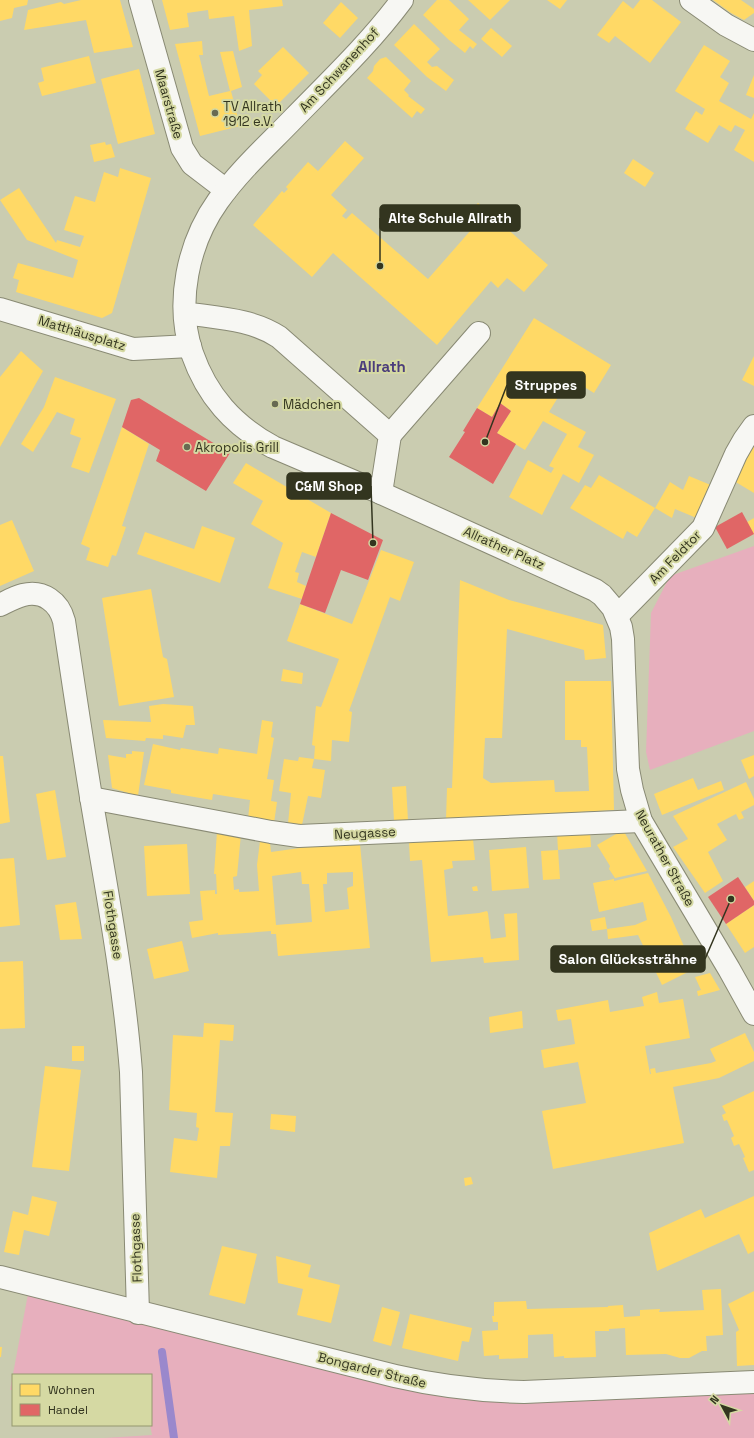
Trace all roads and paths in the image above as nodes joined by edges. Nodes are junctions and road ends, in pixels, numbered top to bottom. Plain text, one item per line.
1 (140, 0) edge
2 (402, 0) edge
3 (691, 0) edge
4 (754, 40) edge
5 (226, 190) junction
6 (0, 309) edge
7 (185, 312) junction
8 (478, 333) dead end
9 (190, 346) junction
10 (754, 426) edge
11 (390, 435) junction
12 (381, 493) junction
13 (0, 605) edge
14 (617, 616) junction
15 (91, 798) junction
16 (641, 821) junction
17 (754, 1014) edge
18 (0, 1277) edge
19 (138, 1312) junction
20 (754, 1382) edge

1 - 5 street, Maarstraße
2 - 5 street, Am Schwanenhof
3 - 4 street
5 - 7 street, Allrather Platz
6 - 9 street, Matthäusplatz
7 - 9 street, Allrather Platz
7 - 11 street
8 - 11 street
9 - 12 street, Allrather Platz
10 - 14 street, Am Feldtor
11 - 12 street
12 - 14 street, Allrather Platz
13 - 15 street, Flothgasse
14 - 16 street, Neurather Straße
15 - 16 street, Neugasse
15 - 19 street, Flothgasse
16 - 17 street, Neurather Straße
18 - 19 street, Bongarder Straße
19 - 20 street, Bongarder Straße

